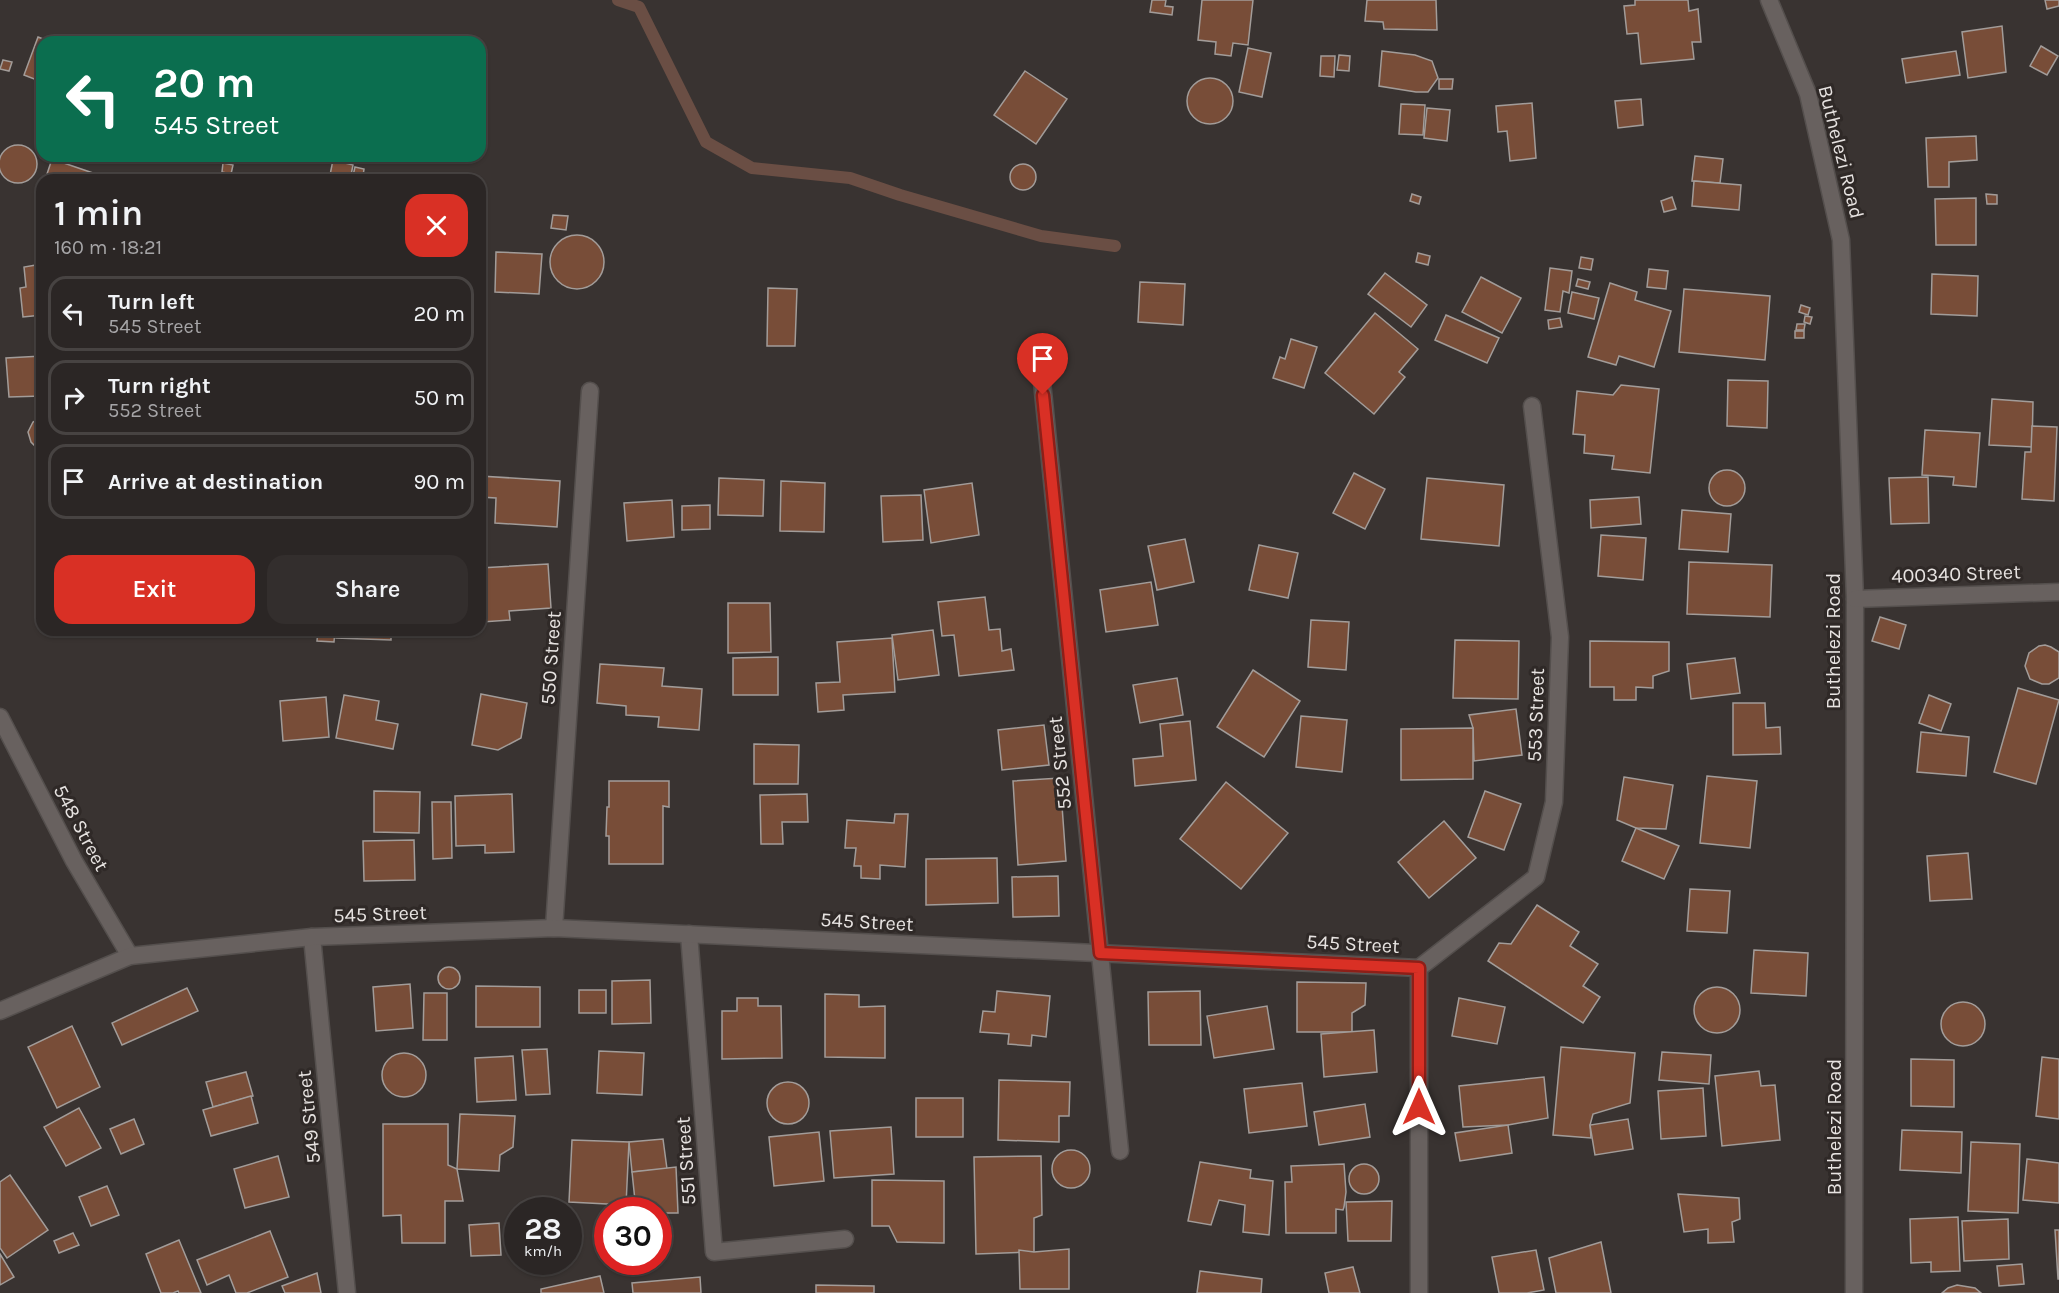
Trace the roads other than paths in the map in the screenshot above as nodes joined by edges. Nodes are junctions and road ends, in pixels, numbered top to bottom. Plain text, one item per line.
1 (1769, 0) edge
2 (1041, 372) dead end
3 (590, 392) dead end
4 (1532, 406) dead end
5 (2059, 591) edge
6 (1855, 599) junction
7 (0, 717) edge
8 (554, 928) junction
9 (690, 934) junction
10 (312, 937) junction
11 (1100, 953) junction
12 (130, 956) junction
13 (1419, 968) junction
14 (0, 1011) edge
15 (1120, 1151) dead end
16 (845, 1239) dead end
17 (347, 1293) edge
18 (1419, 1293) edge
19 (1854, 1293) edge

1 - 6 street, Buthelezi Road
2 - 11 street, 552 Street
3 - 8 street, 550 Street
4 - 13 street, 553 Street
5 - 6 street, 400340 Street
6 - 19 street, Buthelezi Road
7 - 12 street, 548 Street
8 - 9 street, 545 Street
8 - 10 street, 545 Street
9 - 11 street, 545 Street
9 - 16 street, 551 Street
10 - 12 street, 545 Street
10 - 17 street, 549 Street
11 - 13 street, 545 Street
11 - 15 street, 552 Street
12 - 14 street, 545 Street
13 - 18 street, 545 Street

